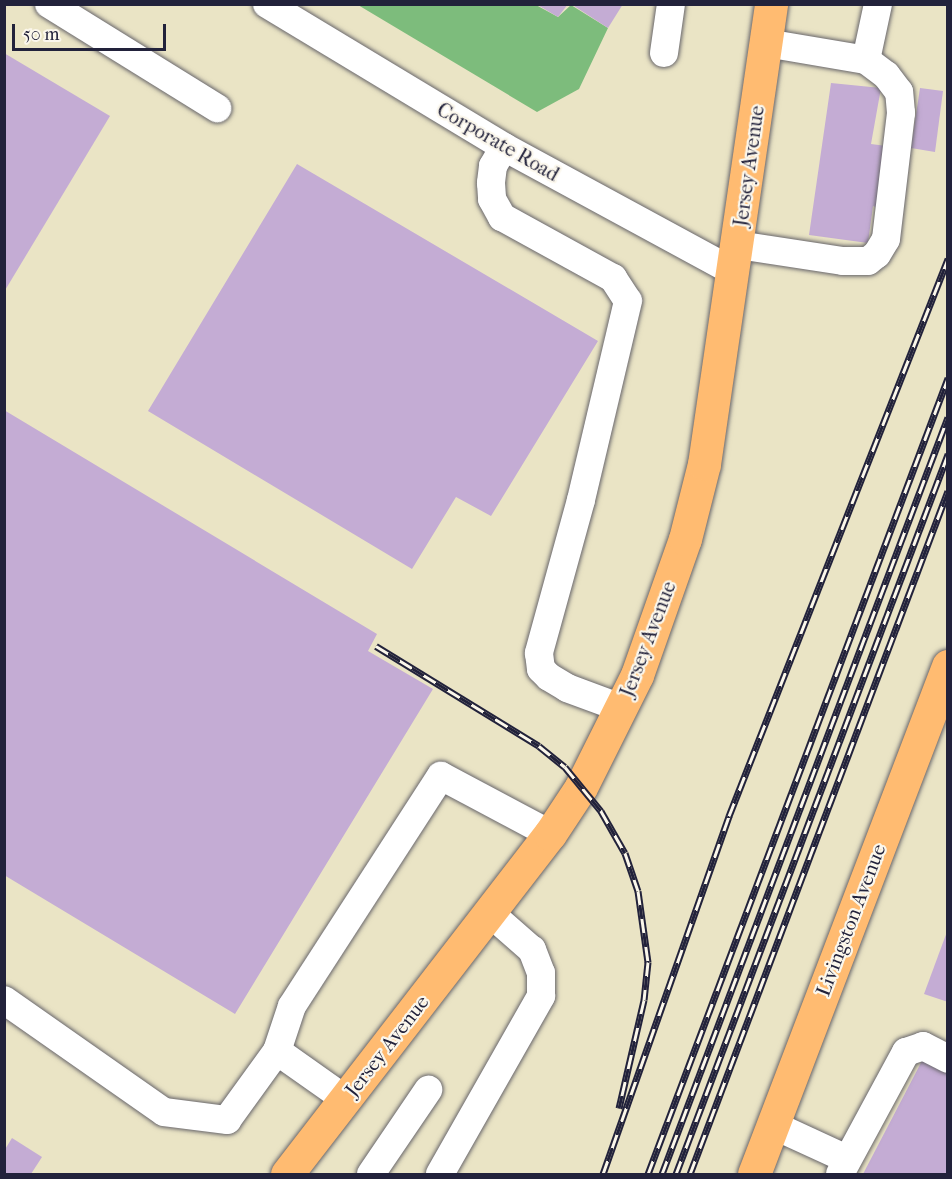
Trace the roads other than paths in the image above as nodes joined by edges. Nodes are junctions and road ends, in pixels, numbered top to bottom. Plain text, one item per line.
1 (49, 4) edge
2 (267, 4) edge
3 (671, 4) edge
4 (771, 4) edge
5 (878, 4) edge
6 (766, 43) junction
7 (664, 53) dead end
8 (866, 60) junction
9 (217, 108) dead end
10 (504, 147) junction
11 (736, 258) junction
12 (946, 676) edge
13 (621, 708) junction
14 (550, 834) junction
15 (491, 914) junction
16 (4, 1000) edge
17 (277, 1052) junction
18 (948, 1059) edge
19 (428, 1090) dead end
20 (345, 1099) junction
21 (773, 1125) junction
22 (844, 1167) edge
23 (287, 1174) edge
24 (371, 1174) edge
25 (440, 1174) edge
26 (754, 1174) edge

1 - 9 street
2 - 10 street, Corporate Road
3 - 7 street
4 - 6 main road, Jersey Avenue
5 - 8 street
6 - 8 street
6 - 11 main road, Jersey Avenue
8 - 11 street, Corporate Road
10 - 11 street, Corporate Road
10 - 13 street
11 - 13 main road, Jersey Avenue
12 - 21 main road, Livingston Avenue
13 - 14 main road, Jersey Avenue
14 - 15 main road, Jersey Avenue
14 - 17 street
15 - 20 main road, Jersey Avenue
15 - 25 street
16 - 17 street
17 - 20 street
18 - 22 street
19 - 24 street
20 - 23 main road, Jersey Avenue
21 - 22 street
21 - 26 main road, Livingston Avenue

